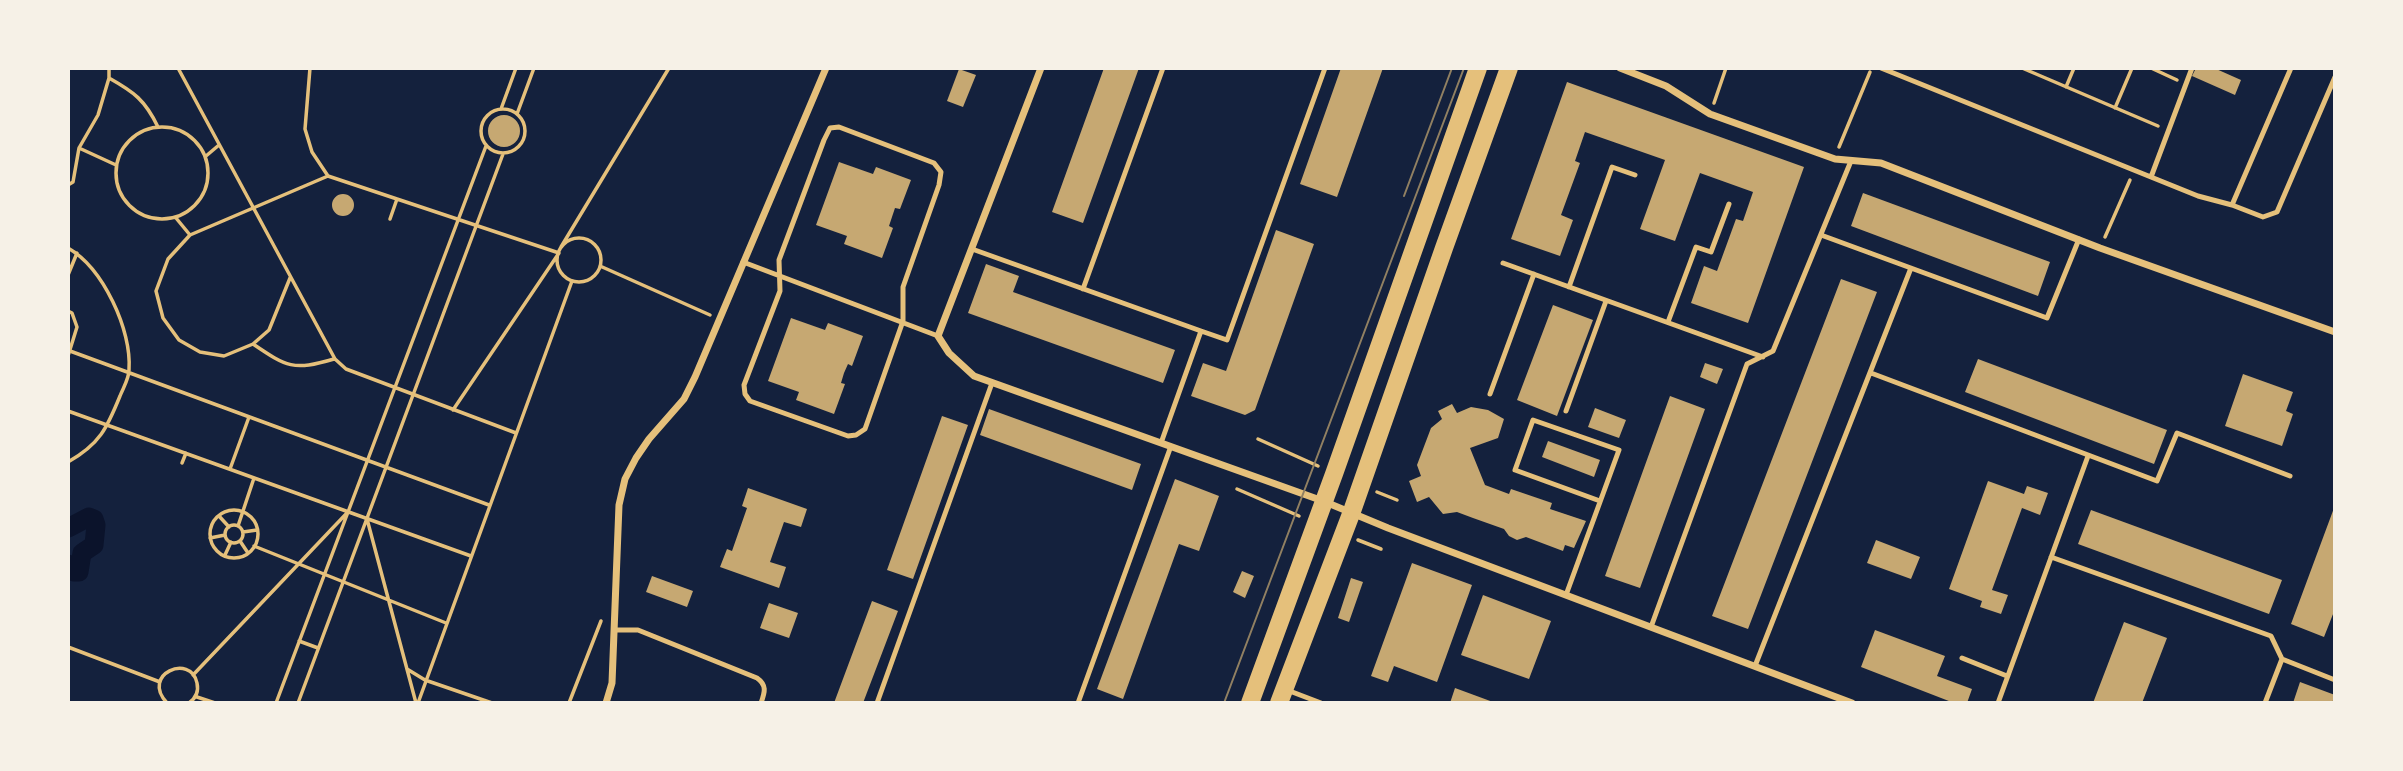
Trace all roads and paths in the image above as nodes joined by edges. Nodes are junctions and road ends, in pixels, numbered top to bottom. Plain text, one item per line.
1 (109, 68) edge
2 (178, 68) edge
3 (310, 68) edge
4 (516, 68) edge
5 (534, 68) edge
6 (668, 68) edge
7 (827, 68) edge
8 (1041, 68) edge
9 (1163, 68) edge
10 (1325, 68) edge
11 (1478, 68) edge
12 (1509, 68) edge
13 (1620, 68) edge
14 (1726, 68) edge
15 (1881, 68) edge
16 (2022, 68) edge
17 (2074, 68) edge
18 (2132, 68) edge
19 (2151, 68) edge
20 (2192, 68) edge
21 (2291, 68) edge
22 (1870, 72) dead end
23 (2335, 77) edge
24 (108, 78) junction
25 (2186, 83) junction
26 (2066, 87) junction
27 (2115, 108) junction
28 (501, 109) junction
29 (517, 114) junction
30 (1710, 114) junction
31 (158, 127) junction
32 (2168, 130) junction
33 (219, 145) junction
34 (486, 146) junction
35 (79, 148) junction
36 (503, 154) junction
37 (206, 156) junction
38 (1835, 159) junction
39 (1851, 161) junction
40 (116, 165) junction
41 (1634, 175) dead end
42 (328, 176) junction
43 (2132, 176) dead end
44 (2151, 177) junction
45 (68, 185) edge
46 (397, 199) junction
47 (1729, 204) dead end
48 (2232, 205) junction
49 (253, 208) junction
50 (176, 217) junction
51 (390, 219) dead end
52 (458, 220) junction
53 (477, 226) junction
54 (190, 235) junction
55 (1821, 235) junction
56 (2079, 239) junction
57 (561, 247) junction
58 (68, 248) edge
59 (2100, 248) junction
60 (972, 249) junction
61 (77, 253) junction
62 (559, 253) junction
63 (743, 262) junction
64 (1503, 263) dead end
65 (600, 266) junction
66 (1911, 268) junction
67 (1534, 274) junction
68 (68, 275) edge
69 (780, 275) junction
70 (291, 277) junction
71 (572, 281) junction
72 (1569, 287) junction
73 (1083, 289) junction
74 (1606, 300) junction
75 (68, 312) edge
76 (720, 319) junction
77 (903, 321) junction
78 (1668, 323) junction
79 (1201, 331) junction
80 (2335, 332) edge
81 (938, 335) junction
82 (253, 344) junction
83 (69, 353) edge
84 (1763, 357) junction
85 (335, 359) junction
86 (130, 373) junction
87 (1871, 373) junction
88 (992, 383) junction
89 (395, 387) junction
90 (413, 394) junction
91 (1490, 394) dead end
92 (453, 410) junction
93 (68, 411) edge
94 (1566, 411) dead end
95 (249, 417) junction
96 (108, 425) junction
97 (516, 433) junction
98 (1161, 443) junction
99 (1171, 446) junction
100 (187, 453) junction
101 (2088, 456) junction
102 (367, 460) junction
103 (68, 462) edge
104 (182, 463) dead end
105 (386, 467) junction
106 (230, 469) junction
107 (2290, 476) dead end
108 (254, 478) junction
109 (1323, 501) junction
110 (1600, 501) junction
111 (489, 505) junction
112 (242, 512) junction
113 (348, 512) junction
114 (1351, 514) junction
115 (219, 516) junction
116 (367, 519) junction
117 (238, 526) junction
118 (229, 527) junction
119 (257, 530) junction
120 (243, 532) junction
121 (225, 535) junction
122 (211, 537) junction
123 (240, 541) junction
124 (231, 542) junction
125 (254, 546) junction
126 (248, 553) junction
127 (225, 555) junction
128 (471, 556) junction
129 (2050, 557) junction
130 (298, 564) junction
131 (324, 574) junction
132 (343, 582) junction
133 (1566, 595) junction
134 (388, 600) junction
135 (614, 612) junction
136 (446, 624) junction
137 (1651, 627) junction
138 (614, 630) junction
139 (299, 641) junction
140 (68, 647) edge
141 (318, 648) junction
142 (1962, 658) dead end
143 (2282, 659) junction
144 (1755, 666) junction
145 (407, 669) junction
146 (193, 675) junction
147 (2007, 676) junction
148 (425, 680) junction
149 (2335, 680) edge
150 (160, 682) junction
151 (196, 696) junction
152 (1281, 696) edge
153 (167, 703) edge
154 (189, 703) edge
155 (215, 703) edge
156 (276, 703) edge
157 (298, 703) edge
158 (417, 703) edge
159 (492, 703) edge
160 (569, 703) edge
161 (606, 703) edge
162 (761, 703) edge
163 (877, 703) edge
164 (1078, 703) edge
165 (1250, 703) edge
166 (1321, 703) edge
167 (1852, 703) edge
168 (1997, 703) edge
169 (2265, 703) edge

1 - 24 path
2 - 33 path
3 - 42 path
4 - 28 path
5 - 29 path
6 - 57 path
7 - 63 street
8 - 60 street
9 - 73 lane
10 - 79 lane
11 - 109 main road
12 - 114 main road
13 - 30 street
14 - 30 path
15 - 44 lane
16 - 26 path
17 - 26 path
18 - 27 path
19 - 25 path
20 - 25 lane
21 - 48 lane
22 - 38 path
23 - 48 lane
24 - 31 path
24 - 35 path
25 - 32 lane
26 - 27 path
27 - 32 path
28 - 29 path
28 - 34 path
29 - 36 path
30 - 38 street
31 - 37 path
31 - 40 path
32 - 44 lane
33 - 37 path
33 - 49 path
34 - 36 path
34 - 52 path
35 - 40 path
35 - 45 path
36 - 53 path
37 - 50 path
38 - 39 street
39 - 55 lane
39 - 56 street
40 - 50 path
41 - 72 lane
42 - 46 path
42 - 49 path
43 - 59 path
44 - 48 lane
46 - 51 path
46 - 52 path
47 - 78 lane
49 - 54 path
49 - 70 path
50 - 54 path
52 - 53 path
52 - 89 path
53 - 62 path
53 - 90 path
54 - 82 path
55 - 66 lane
55 - 84 lane
56 - 59 street
56 - 66 lane
57 - 62 path
57 - 65 path
58 - 61 path
59 - 80 street
60 - 73 lane
60 - 81 street
61 - 68 path
61 - 86 path
62 - 71 path
62 - 92 path
63 - 69 lane
63 - 76 street
64 - 67 lane
65 - 71 path
65 - 76 path
66 - 87 lane
67 - 72 lane
67 - 91 lane
69 - 77 lane
69 - 77 lane
69 - 77 lane
70 - 82 path
70 - 85 path
71 - 97 path
72 - 74 lane
73 - 79 lane
74 - 78 lane
74 - 94 lane
75 - 83 path
76 - 135 street
77 - 81 lane
78 - 84 lane
79 - 98 lane
81 - 88 street
82 - 85 path
83 - 86 path
84 - 137 lane
85 - 89 path
86 - 95 path
86 - 96 path
87 - 101 lane
87 - 144 lane
88 - 98 street
88 - 163 lane
89 - 90 path
89 - 102 path
90 - 92 path
90 - 105 path
92 - 97 path
93 - 96 path
95 - 102 path
95 - 106 path
96 - 100 path
96 - 103 path
97 - 111 path
98 - 99 street
99 - 109 street
99 - 164 lane
100 - 104 path
100 - 106 path
101 - 107 lane
101 - 129 lane
102 - 105 path
102 - 113 path
105 - 111 path
105 - 116 path
106 - 108 path
108 - 112 path
108 - 113 path
109 - 114 street
109 - 165 main road
110 - 110 lane
110 - 133 lane
111 - 128 path
112 - 115 path
112 - 117 path
112 - 119 path
113 - 116 path
113 - 130 path
113 - 131 path
114 - 133 street
114 - 152 main road
115 - 118 path
115 - 122 path
116 - 128 path
116 - 132 path
116 - 134 path
117 - 118 path
117 - 120 path
118 - 121 path
119 - 120 path
119 - 125 path
120 - 123 path
121 - 122 path
121 - 124 path
122 - 127 path
123 - 124 path
123 - 126 path
124 - 127 path
125 - 126 path
125 - 130 path
126 - 127 path
128 - 136 path
129 - 143 lane
129 - 147 lane
130 - 131 path
130 - 146 path
131 - 132 path
131 - 139 path
132 - 134 path
132 - 141 path
133 - 137 street
134 - 136 path
134 - 145 path
135 - 138 street
135 - 160 path
136 - 148 path
137 - 144 street
138 - 161 street
138 - 162 lane
139 - 141 path
139 - 156 path
140 - 150 path
141 - 157 path
142 - 147 lane
143 - 149 lane
143 - 169 lane
144 - 167 street
145 - 148 path
145 - 158 path
146 - 150 path
146 - 151 path
147 - 168 lane
148 - 158 path
148 - 159 path
150 - 153 path
151 - 154 path
151 - 155 path
152 - 166 lane

